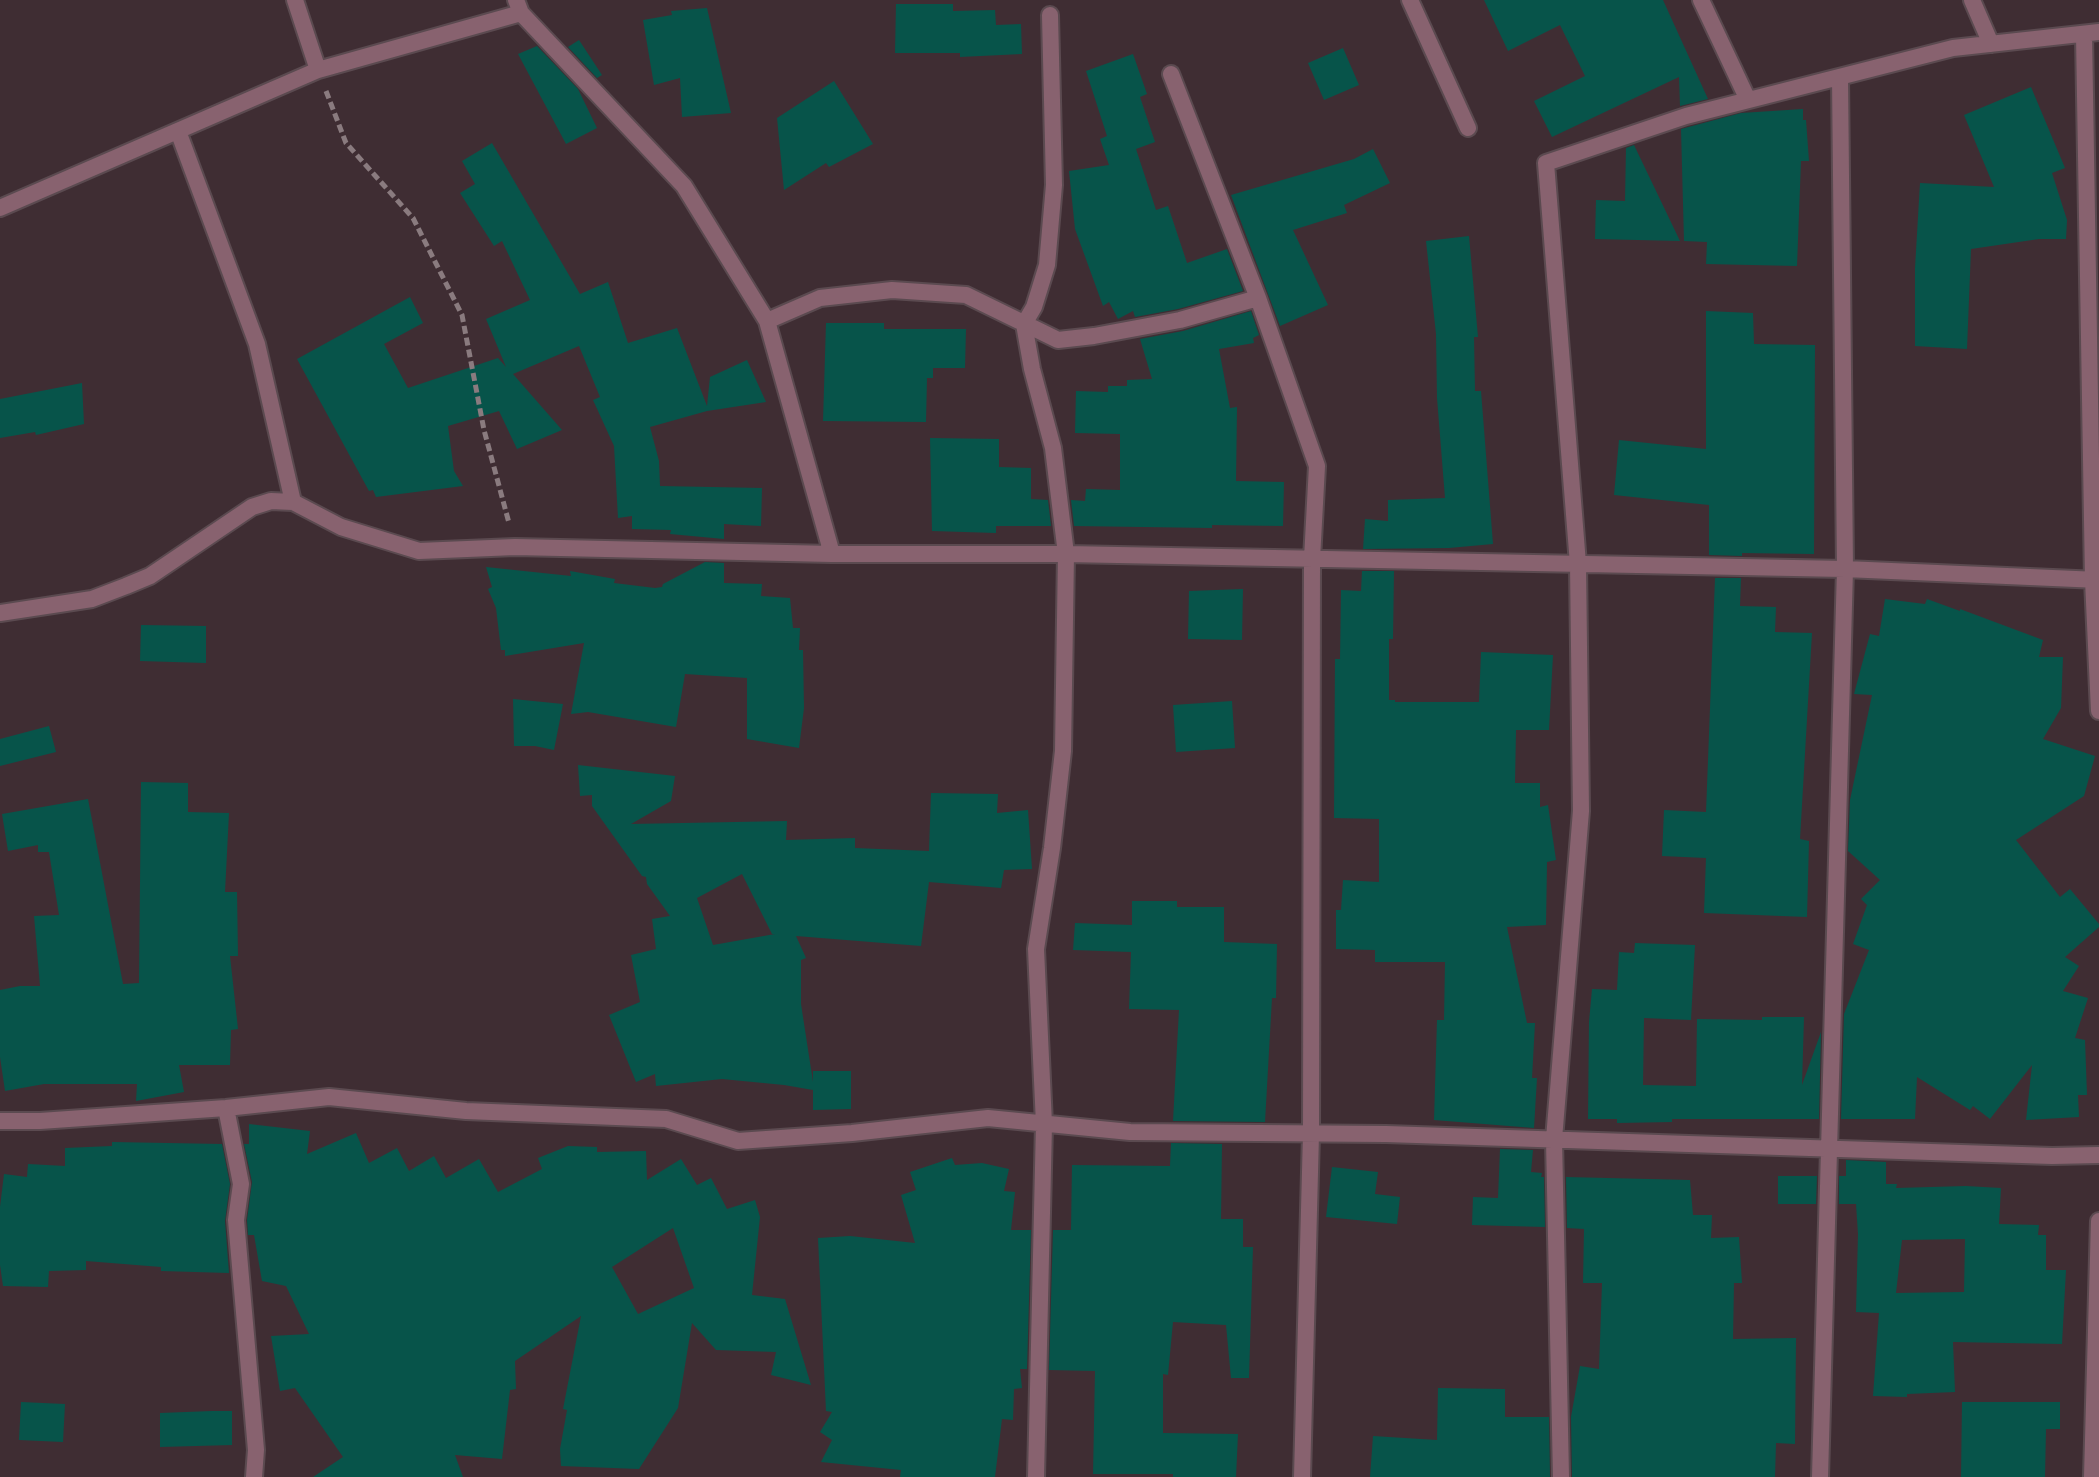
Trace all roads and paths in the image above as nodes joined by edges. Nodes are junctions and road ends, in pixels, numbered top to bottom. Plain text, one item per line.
1 (295, 0) edge
2 (1410, 0) edge
3 (1701, 0) edge
4 (1972, 0) edge
5 (519, 6) edge
6 (1050, 15) dead end
7 (2091, 33) edge
8 (1991, 44) junction
9 (318, 70) junction
10 (1171, 74) dead end
11 (1840, 77) junction
12 (1748, 100) junction
13 (1468, 128) dead end
14 (178, 131) junction
15 (0, 208) edge
16 (1258, 298) junction
17 (767, 321) junction
18 (1024, 324) junction
19 (293, 502) junction
20 (515, 547) junction
21 (832, 554) junction
22 (1066, 554) junction
23 (1312, 559) junction
24 (1578, 564) junction
25 (1845, 569) junction
26 (2096, 580) edge
27 (0, 613) edge
28 (2099, 711) edge
29 (226, 1108) junction
30 (0, 1121) edge
31 (1044, 1124) junction
32 (1311, 1134) junction
33 (1554, 1139) junction
34 (1829, 1147) junction
35 (2099, 1155) edge
36 (2099, 1221) edge
37 (254, 1477) edge
38 (1036, 1477) edge
39 (1302, 1477) edge
40 (1561, 1477) edge
41 (1820, 1477) edge
42 (2092, 1477) edge

1 - 9 street
2 - 13 street
3 - 12 street
4 - 8 street
5 - 9 street
5 - 17 street
6 - 18 street
7 - 8 street
7 - 26 street
8 - 11 street
9 - 14 street
9 - 20 path
10 - 16 street
11 - 12 street
11 - 25 street
12 - 24 street
14 - 15 street
14 - 19 street
16 - 18 street
16 - 23 street
17 - 18 street
17 - 21 street
18 - 22 street
19 - 20 street
19 - 27 street
20 - 21 street
21 - 22 street
22 - 23 street
22 - 31 street
23 - 24 street
23 - 32 street
24 - 25 street
24 - 33 street
25 - 26 street
25 - 34 street
26 - 28 street
29 - 30 street
29 - 31 street
29 - 37 street
31 - 32 street
31 - 38 street
32 - 33 street
32 - 39 street
33 - 34 street
33 - 40 street
34 - 35 street
34 - 41 street
36 - 42 street

